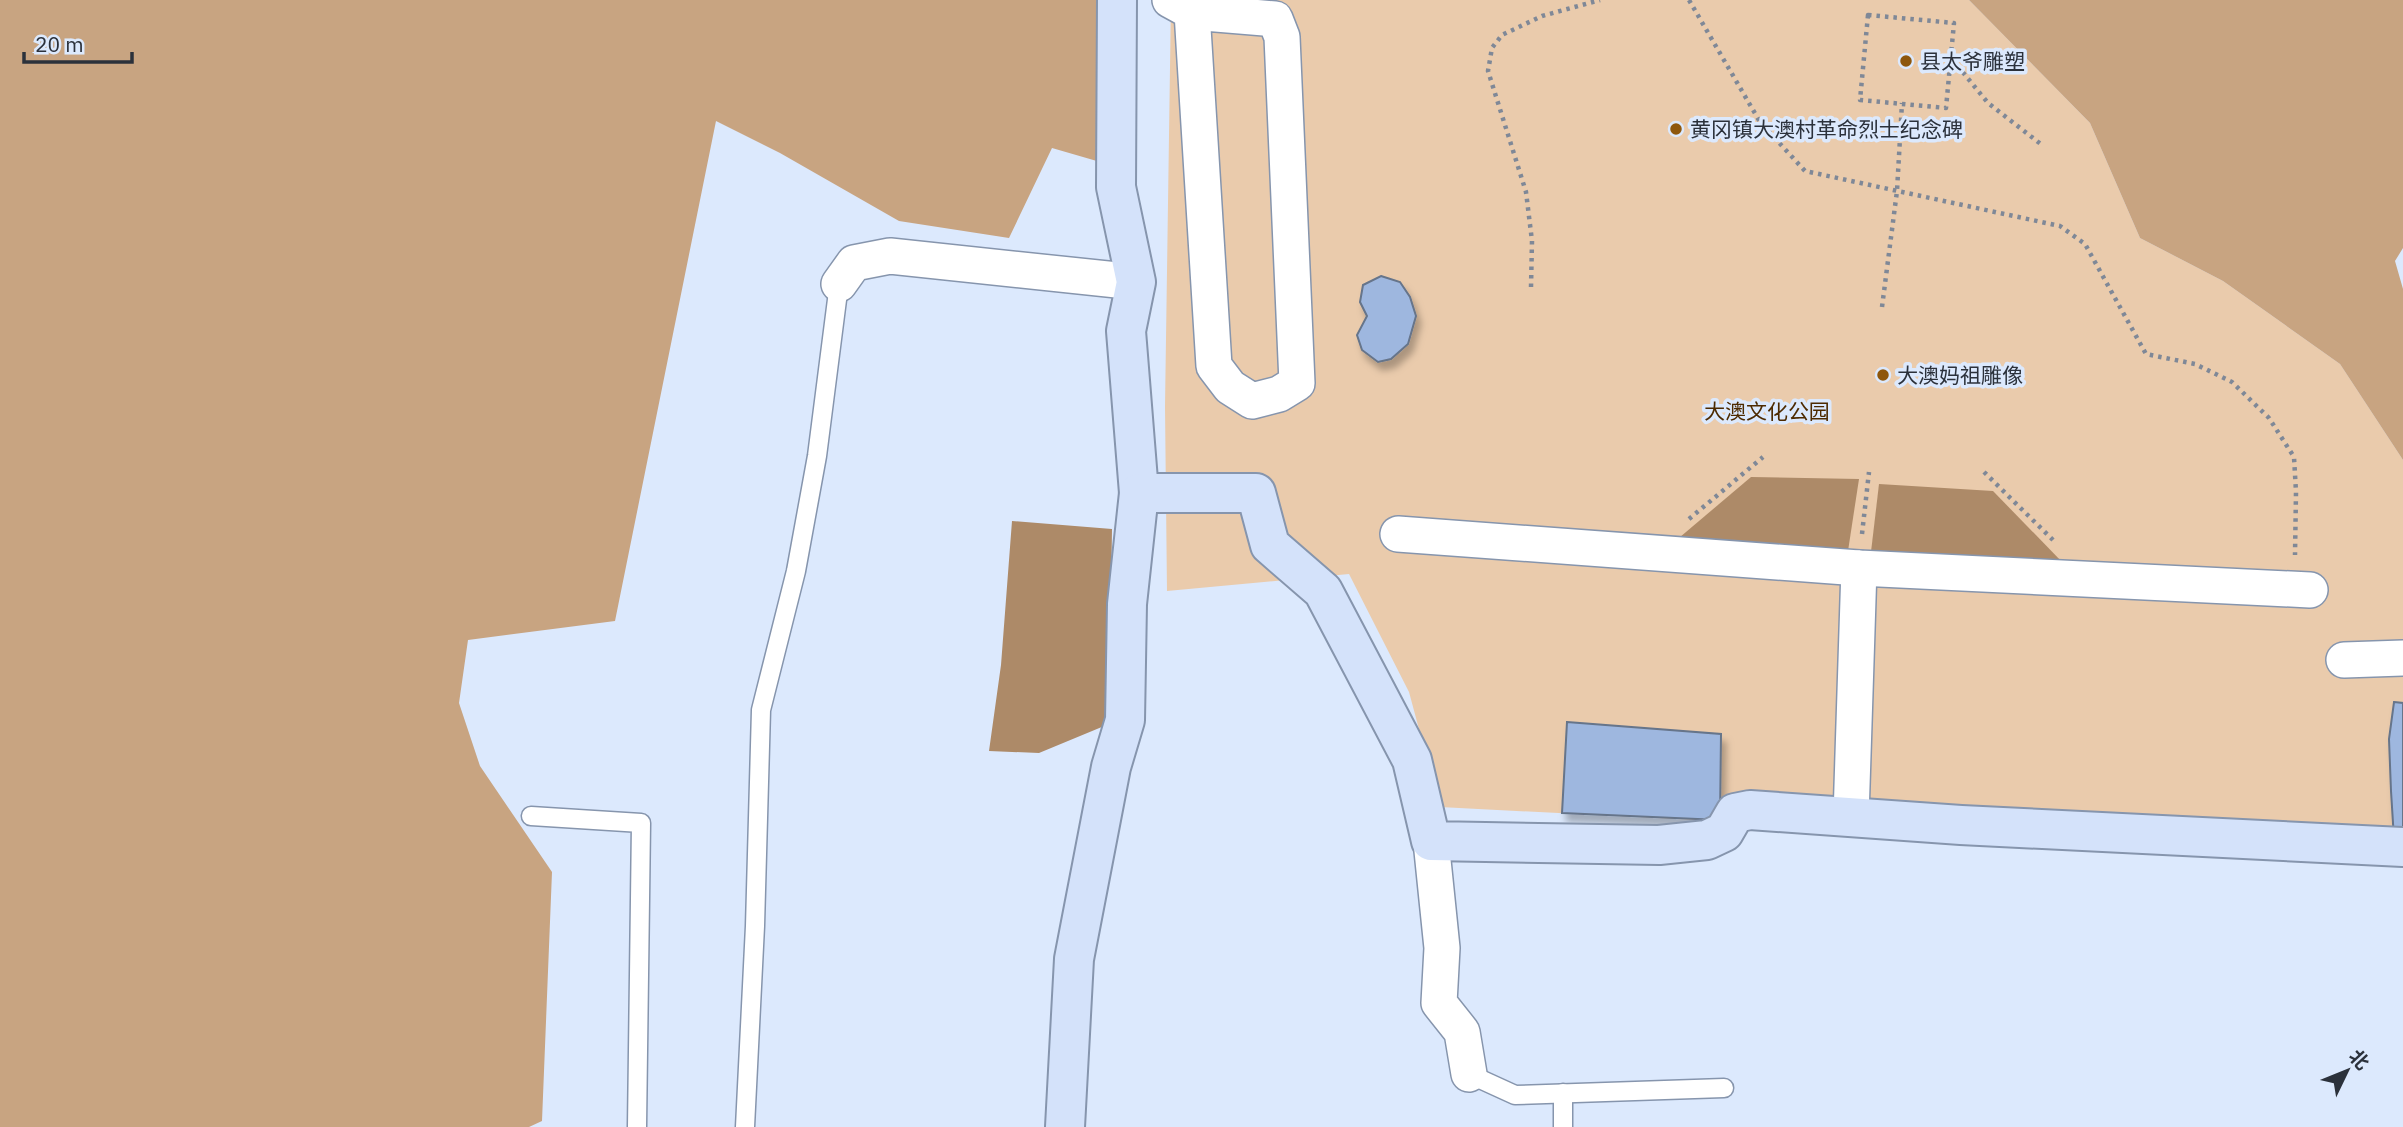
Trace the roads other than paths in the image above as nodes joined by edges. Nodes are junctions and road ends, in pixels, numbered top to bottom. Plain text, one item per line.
1 (1117, 0) edge
2 (1181, 6) edge
3 (1136, 282) junction
4 (839, 284) joint
5 (1139, 493) junction
6 (1398, 534) dead end
7 (1859, 568) junction
8 (2302, 590) road end
9 (2403, 658) edge
10 (2344, 660) dead end
11 (531, 816) dead end
12 (1851, 817) junction
13 (1431, 841) junction
14 (2403, 847) edge
15 (1469, 1074) joint
16 (1724, 1088) dead end
17 (1563, 1093) junction
18 (637, 1127) edge
19 (745, 1127) edge
20 (1065, 1127) edge
21 (1563, 1127) edge

1 - 3 street
2 - 2 street
3 - 4 street
3 - 5 street
4 - 19 lane
5 - 13 street
5 - 20 street
6 - 7 street
7 - 8 street
7 - 12 street
9 - 10 street
11 - 18 lane
12 - 13 street
12 - 14 street
13 - 15 street
15 - 17 lane
16 - 17 lane
17 - 21 lane

